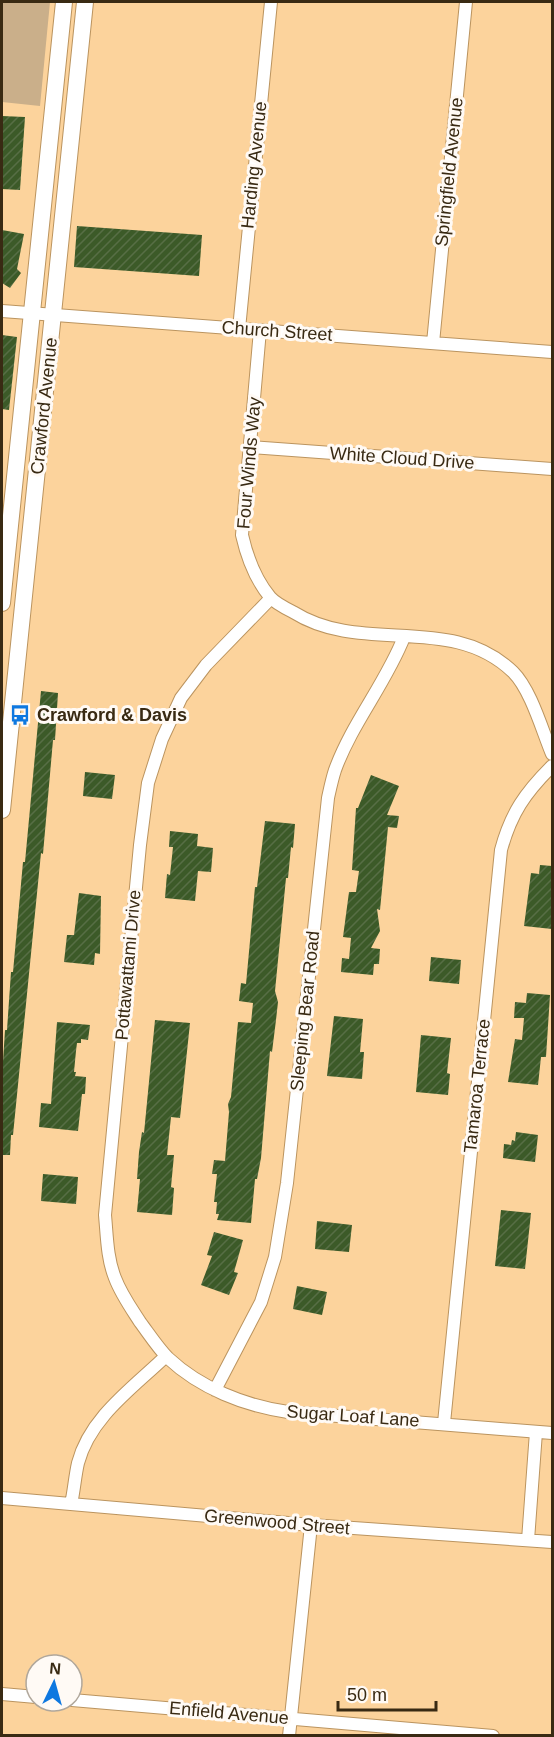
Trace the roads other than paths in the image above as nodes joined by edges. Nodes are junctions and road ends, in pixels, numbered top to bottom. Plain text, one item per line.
1 (64, 2) edge
2 (85, 2) edge
3 (271, 2) edge
4 (466, 2) edge
5 (2, 311) edge
6 (31, 313) junction
7 (53, 315) junction
8 (239, 328) junction
9 (260, 330) junction
10 (433, 343) junction
11 (552, 352) edge
12 (251, 447) junction
13 (552, 469) edge
14 (271, 598) junction
15 (2, 603) edge
16 (404, 636) junction
17 (7, 709) edge
18 (552, 754) edge
19 (552, 766) edge
20 (2, 810) edge
21 (166, 1356) junction
22 (215, 1390) junction
23 (444, 1423) junction
24 (536, 1432) junction
25 (552, 1433) edge
26 (2, 1498) edge
27 (71, 1504) junction
28 (311, 1525) junction
29 (528, 1540) junction
30 (552, 1542) edge
31 (2, 1694) edge
32 (24, 1696) edge
33 (84, 1701) edge
34 (291, 1718) junction
35 (289, 1736) edge
36 (493, 1736) edge

1 - 6 main road, Crawford Avenue
2 - 7 main road, Crawford Avenue
3 - 8 street, Harding Avenue
4 - 10 street, Springfield Avenue
5 - 6 street, Church Street
6 - 7 street, Church Street
6 - 15 main road, Crawford Avenue
7 - 8 street, Church Street
7 - 17 main road, Crawford Avenue
8 - 9 street, Church Street
9 - 10 street, Church Street
9 - 12 street, Four Winds Way
10 - 11 street, Church Street
12 - 13 street, White Cloud Drive
12 - 14 street, Four Winds Way
14 - 16 street, Four Winds Way
14 - 21 street, Pottawattami Drive
16 - 18 street, Four Winds Way
16 - 22 street, Sleeping Bear Road
17 - 20 main road, Crawford Avenue
19 - 23 street, Tamaroa Terrace
21 - 22 street, Sugar Loaf Lane
21 - 27 street
22 - 23 street, Sugar Loaf Lane
23 - 24 street, Sugar Loaf Lane
24 - 25 street, Sugar Loaf Lane
24 - 29 street
26 - 27 street, Greenwood Street
27 - 28 street, Greenwood Street
28 - 29 street, Greenwood Street
28 - 34 street
29 - 30 street, Greenwood Street
31 - 32 street
33 - 34 street, Enfield Avenue
34 - 35 street
34 - 36 street, Enfield Avenue

